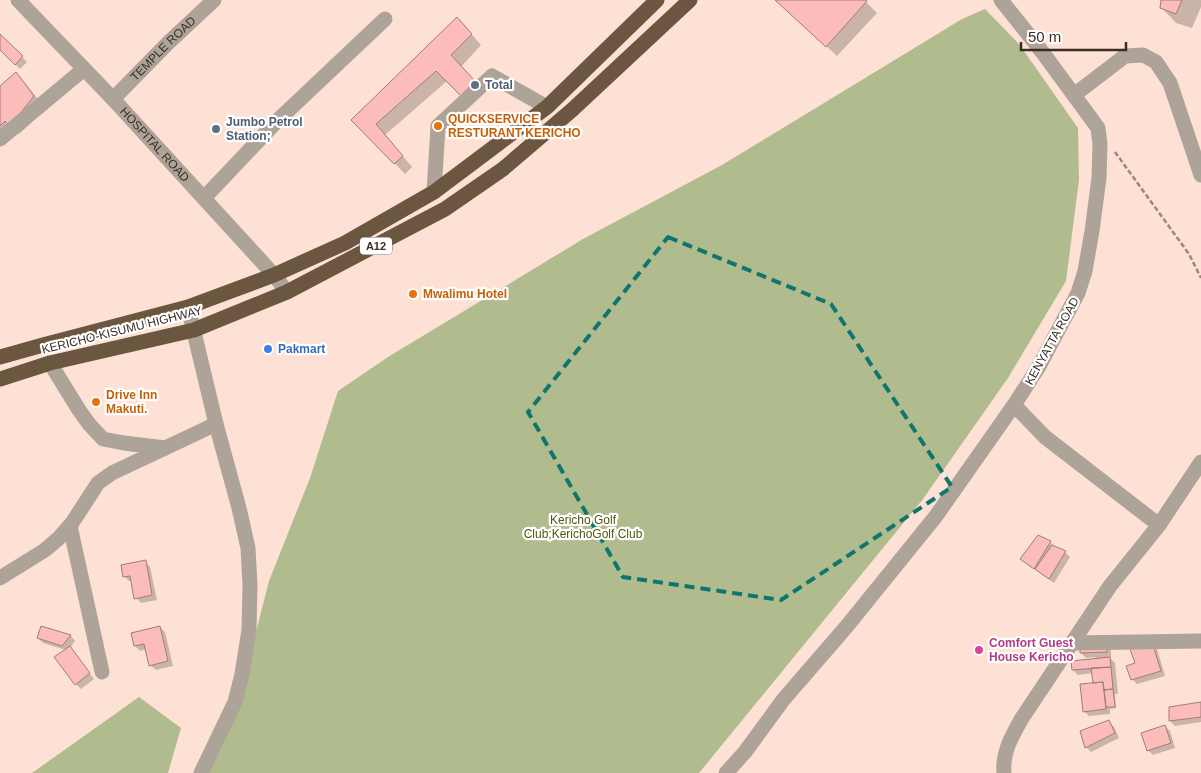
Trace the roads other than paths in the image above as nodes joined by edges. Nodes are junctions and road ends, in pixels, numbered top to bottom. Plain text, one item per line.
1 (18, 0) edge
2 (214, 0) edge
3 (657, 0) edge
4 (690, 0) edge
5 (1001, 0) edge
6 (385, 19) dead end
7 (84, 68) junction
8 (1074, 95) junction
9 (114, 99) junction
10 (547, 107) junction
11 (0, 139) edge
12 (1201, 176) edge
13 (434, 192) junction
14 (204, 198) junction
15 (274, 275) junction
16 (287, 292) junction
17 (188, 307) junction
18 (194, 330) junction
19 (0, 357) edge
20 (50, 363) junction
21 (0, 379) edge
22 (1014, 405) junction
23 (216, 424) junction
24 (165, 448) junction
25 (1201, 462) edge
26 (1159, 525) junction
27 (70, 526) junction
28 (0, 578) edge
29 (1201, 641) edge
30 (1072, 643) junction
31 (102, 672) dead end
32 (201, 773) edge
33 (726, 773) edge
34 (1004, 773) edge

1 - 7 street, HOSPITAL ROAD
2 - 9 street, TEMPLE ROAD
3 - 10 highway, KERICHO-KISUMU HIGHWAY / A12
4 - 16 highway, KERICHO-KISUMU HIGHWAY / A12
5 - 8 street, KENYATTA ROAD
6 - 14 street
7 - 9 street, HOSPITAL ROAD
7 - 11 street
8 - 12 street
8 - 22 street, KENYATTA ROAD
9 - 14 street, HOSPITAL ROAD
10 - 13 highway, KERICHO-KISUMU HIGHWAY / A12
10 - 13 street
13 - 15 highway, KERICHO-KISUMU HIGHWAY / A12
14 - 15 street, HOSPITAL ROAD
15 - 16 street, HOSPITAL ROAD
15 - 17 highway, KERICHO-KISUMU HIGHWAY / A12
16 - 18 highway, KERICHO-KISUMU HIGHWAY / A12
17 - 18 street
17 - 19 highway, KERICHO-KISUMU HIGHWAY / A12
18 - 20 highway, KERICHO-KISUMU HIGHWAY / A12
18 - 23 street
20 - 21 highway, KERICHO-KISUMU HIGHWAY / A12
20 - 24 street
22 - 26 street
22 - 33 street, KENYATTA ROAD
23 - 24 street
23 - 32 street
24 - 27 street
25 - 26 street
26 - 30 street
27 - 28 street
27 - 31 street
29 - 30 street
30 - 34 street

